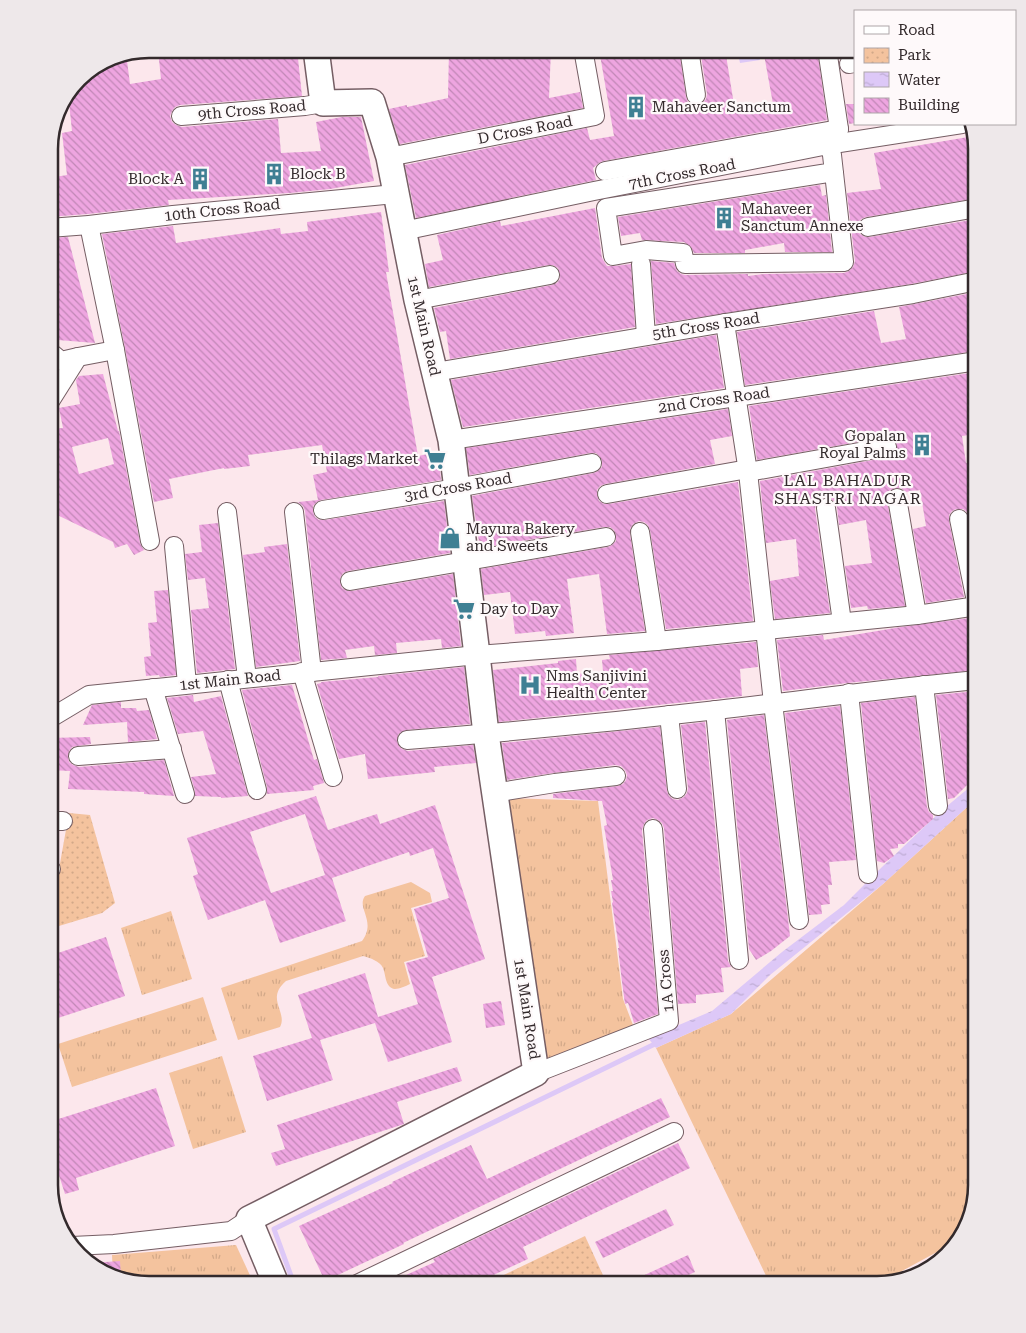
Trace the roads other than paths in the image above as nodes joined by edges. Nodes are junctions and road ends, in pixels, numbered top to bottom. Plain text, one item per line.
1 (317, 58) edge
2 (585, 58) edge
3 (597, 58) edge
4 (690, 58) edge
5 (828, 58) edge
6 (696, 95) dead end
7 (323, 102) junction
8 (181, 116) dead end
9 (595, 116) junction
10 (953, 125) edge
11 (834, 139) junction
12 (389, 157) junction
13 (605, 171) dead end
14 (834, 172) junction
15 (395, 194) junction
16 (968, 210) edge
17 (90, 225) junction
18 (58, 227) edge
19 (868, 228) dead end
20 (403, 232) junction
21 (641, 264) dead end
22 (550, 275) dead end
23 (968, 283) edge
24 (417, 300) junction
25 (724, 323) junction
26 (646, 336) junction
27 (115, 350) junction
28 (78, 356) junction
29 (58, 358) edge
30 (968, 362) edge
31 (435, 372) junction
32 (58, 388) edge
33 (736, 397) junction
34 (451, 440) junction
35 (888, 447) dead end
36 (592, 463) dead end
37 (748, 470) junction
38 (457, 488) junction
39 (607, 494) dead end
40 (897, 498) dead end
41 (826, 508) dead end
42 (323, 510) dead end
43 (227, 512) dead end
44 (294, 512) dead end
45 (958, 519) dead end
46 (640, 532) dead end
47 (606, 537) dead end
48 (150, 541) dead end
49 (174, 546) dead end
50 (466, 562) junction
51 (968, 565) edge
52 (350, 581) dead end
53 (968, 607) edge
54 (917, 615) junction
55 (842, 622) junction
56 (766, 630) junction
57 (657, 641) junction
58 (477, 655) junction
59 (307, 672) junction
60 (246, 678) junction
61 (228, 680) junction
62 (968, 681) edge
63 (187, 684) junction
64 (924, 685) junction
65 (153, 688) junction
66 (850, 694) junction
67 (773, 703) junction
68 (715, 710) junction
69 (58, 714) edge
70 (669, 715) junction
71 (486, 734) junction
72 (407, 740) dead end
73 (172, 749) junction
74 (78, 756) dead end
75 (616, 776) dead end
76 (333, 777) dead end
77 (677, 789) dead end
78 (257, 790) dead end
79 (494, 793) junction
80 (185, 794) dead end
81 (938, 806) dead end
82 (652, 830) dead end
83 (868, 874) dead end
84 (799, 920) dead end
85 (740, 960) dead end
86 (536, 1073) junction
87 (674, 1132) dead end
88 (249, 1219) junction
89 (82, 1246) edge
90 (273, 1276) edge
91 (374, 1276) edge

1 - 7 street
2 - 9 street
3 - 9 street
4 - 6 street
5 - 11 street
7 - 8 street, 9th Cross Road
7 - 12 street, 1st Main Road
9 - 12 street, D Cross Road
10 - 11 street, 7th Cross Road
11 - 13 street
11 - 14 street
11 - 20 street, 7th Cross Road
12 - 15 street, 1st Main Road
14 - 14 street
15 - 17 street, 10th Cross Road
15 - 20 street, 1st Main Road
16 - 19 street
17 - 18 street, 10th Cross Road
17 - 27 street
20 - 24 street, 1st Main Road
21 - 26 street
22 - 24 street
23 - 25 street, 5th Cross Road
24 - 31 street, 1st Main Road
25 - 26 street, 5th Cross Road
25 - 33 street
26 - 31 street, 5th Cross Road
27 - 28 street
27 - 48 street
28 - 29 street
28 - 32 street
30 - 33 street, 2nd Cross Road
31 - 34 street, 1st Main Road
33 - 34 street, 2nd Cross Road
33 - 37 street
34 - 38 street, 1st Main Road
35 - 37 street
36 - 38 street, 3rd Cross Road
37 - 39 street
37 - 56 street
38 - 42 street, 3rd Cross Road
38 - 50 street, 1st Main Road
40 - 54 street
41 - 55 street
43 - 60 street
44 - 59 street
45 - 51 street
46 - 57 street
47 - 50 street
49 - 63 street
50 - 52 street
50 - 58 street, 1st Main Road
53 - 54 street
54 - 55 street
55 - 56 street
56 - 57 street
56 - 67 street
57 - 58 street
58 - 59 street, 1st Main Road
58 - 71 street, 1st Main Road
59 - 60 street, 1st Main Road
59 - 76 street
60 - 61 street, 1st Main Road
61 - 63 street, 1st Main Road
61 - 78 street
62 - 64 street
63 - 65 street, 1st Main Road
64 - 66 street
64 - 81 street
65 - 69 street, 1st Main Road
65 - 73 street
66 - 67 street
66 - 83 street
67 - 68 street
67 - 84 street
68 - 70 street
68 - 85 street
70 - 71 street
70 - 77 street
71 - 72 street
71 - 79 street, 1st Main Road
73 - 74 street
73 - 80 street
75 - 79 street
79 - 86 street, 1st Main Road
82 - 86 street, 1A Cross
86 - 88 street, 1st Main Road
87 - 91 street
88 - 89 street
88 - 90 street

